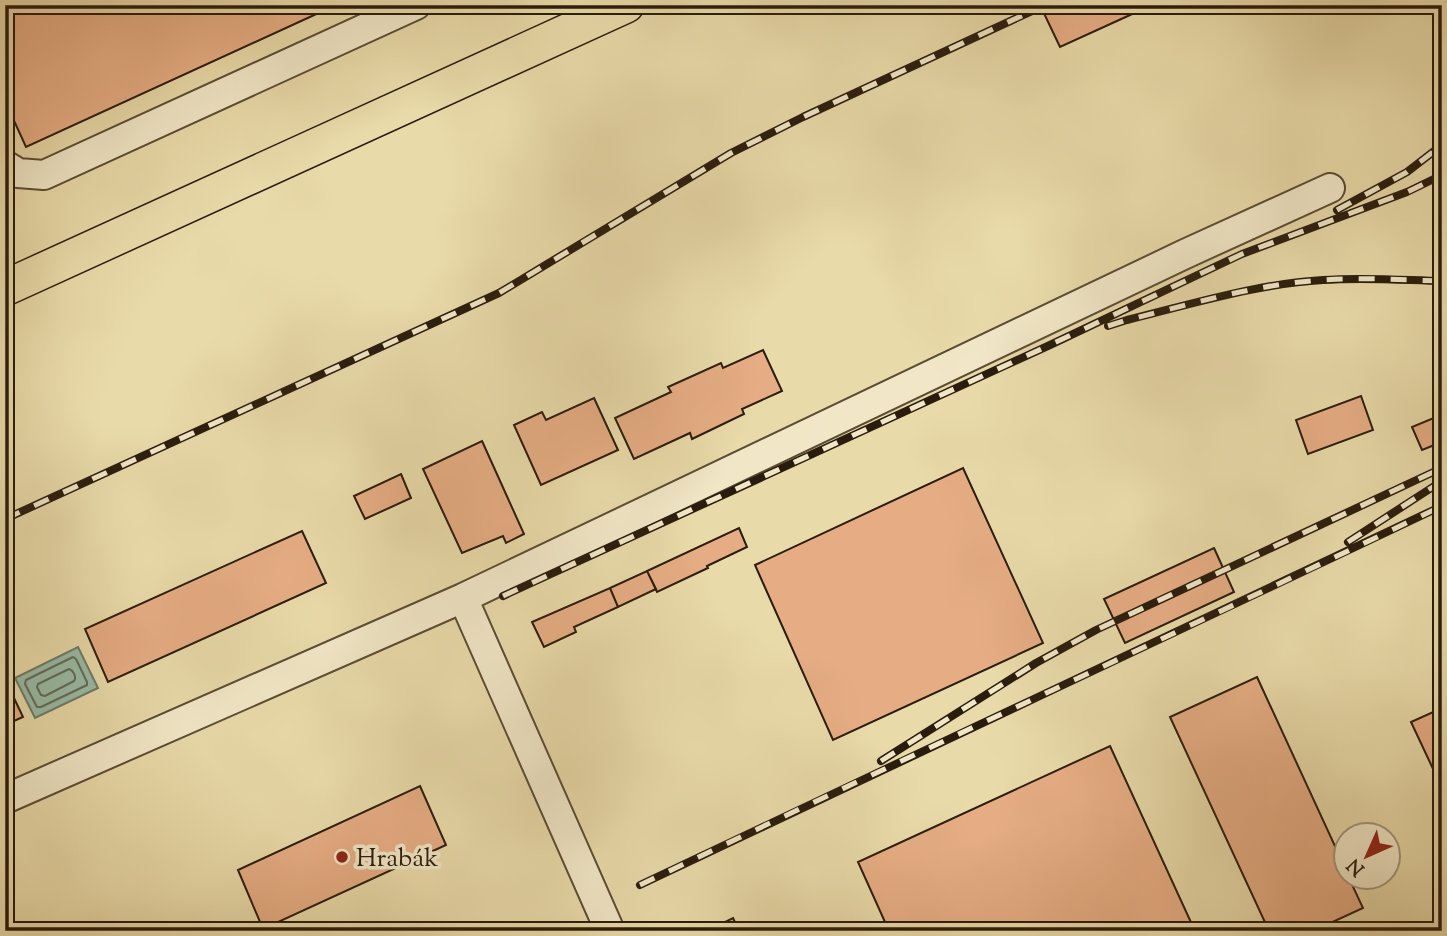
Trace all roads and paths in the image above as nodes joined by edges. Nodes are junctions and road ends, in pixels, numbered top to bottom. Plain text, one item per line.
1 (416, 5) edge
2 (626, 5) edge
3 (5, 165) edge
4 (1330, 188) dead end
5 (5, 288) edge
6 (463, 598) junction
7 (5, 799) edge
8 (610, 931) edge

1 - 3 lane
2 - 5 main road
4 - 6 lane
6 - 7 lane
6 - 8 lane

